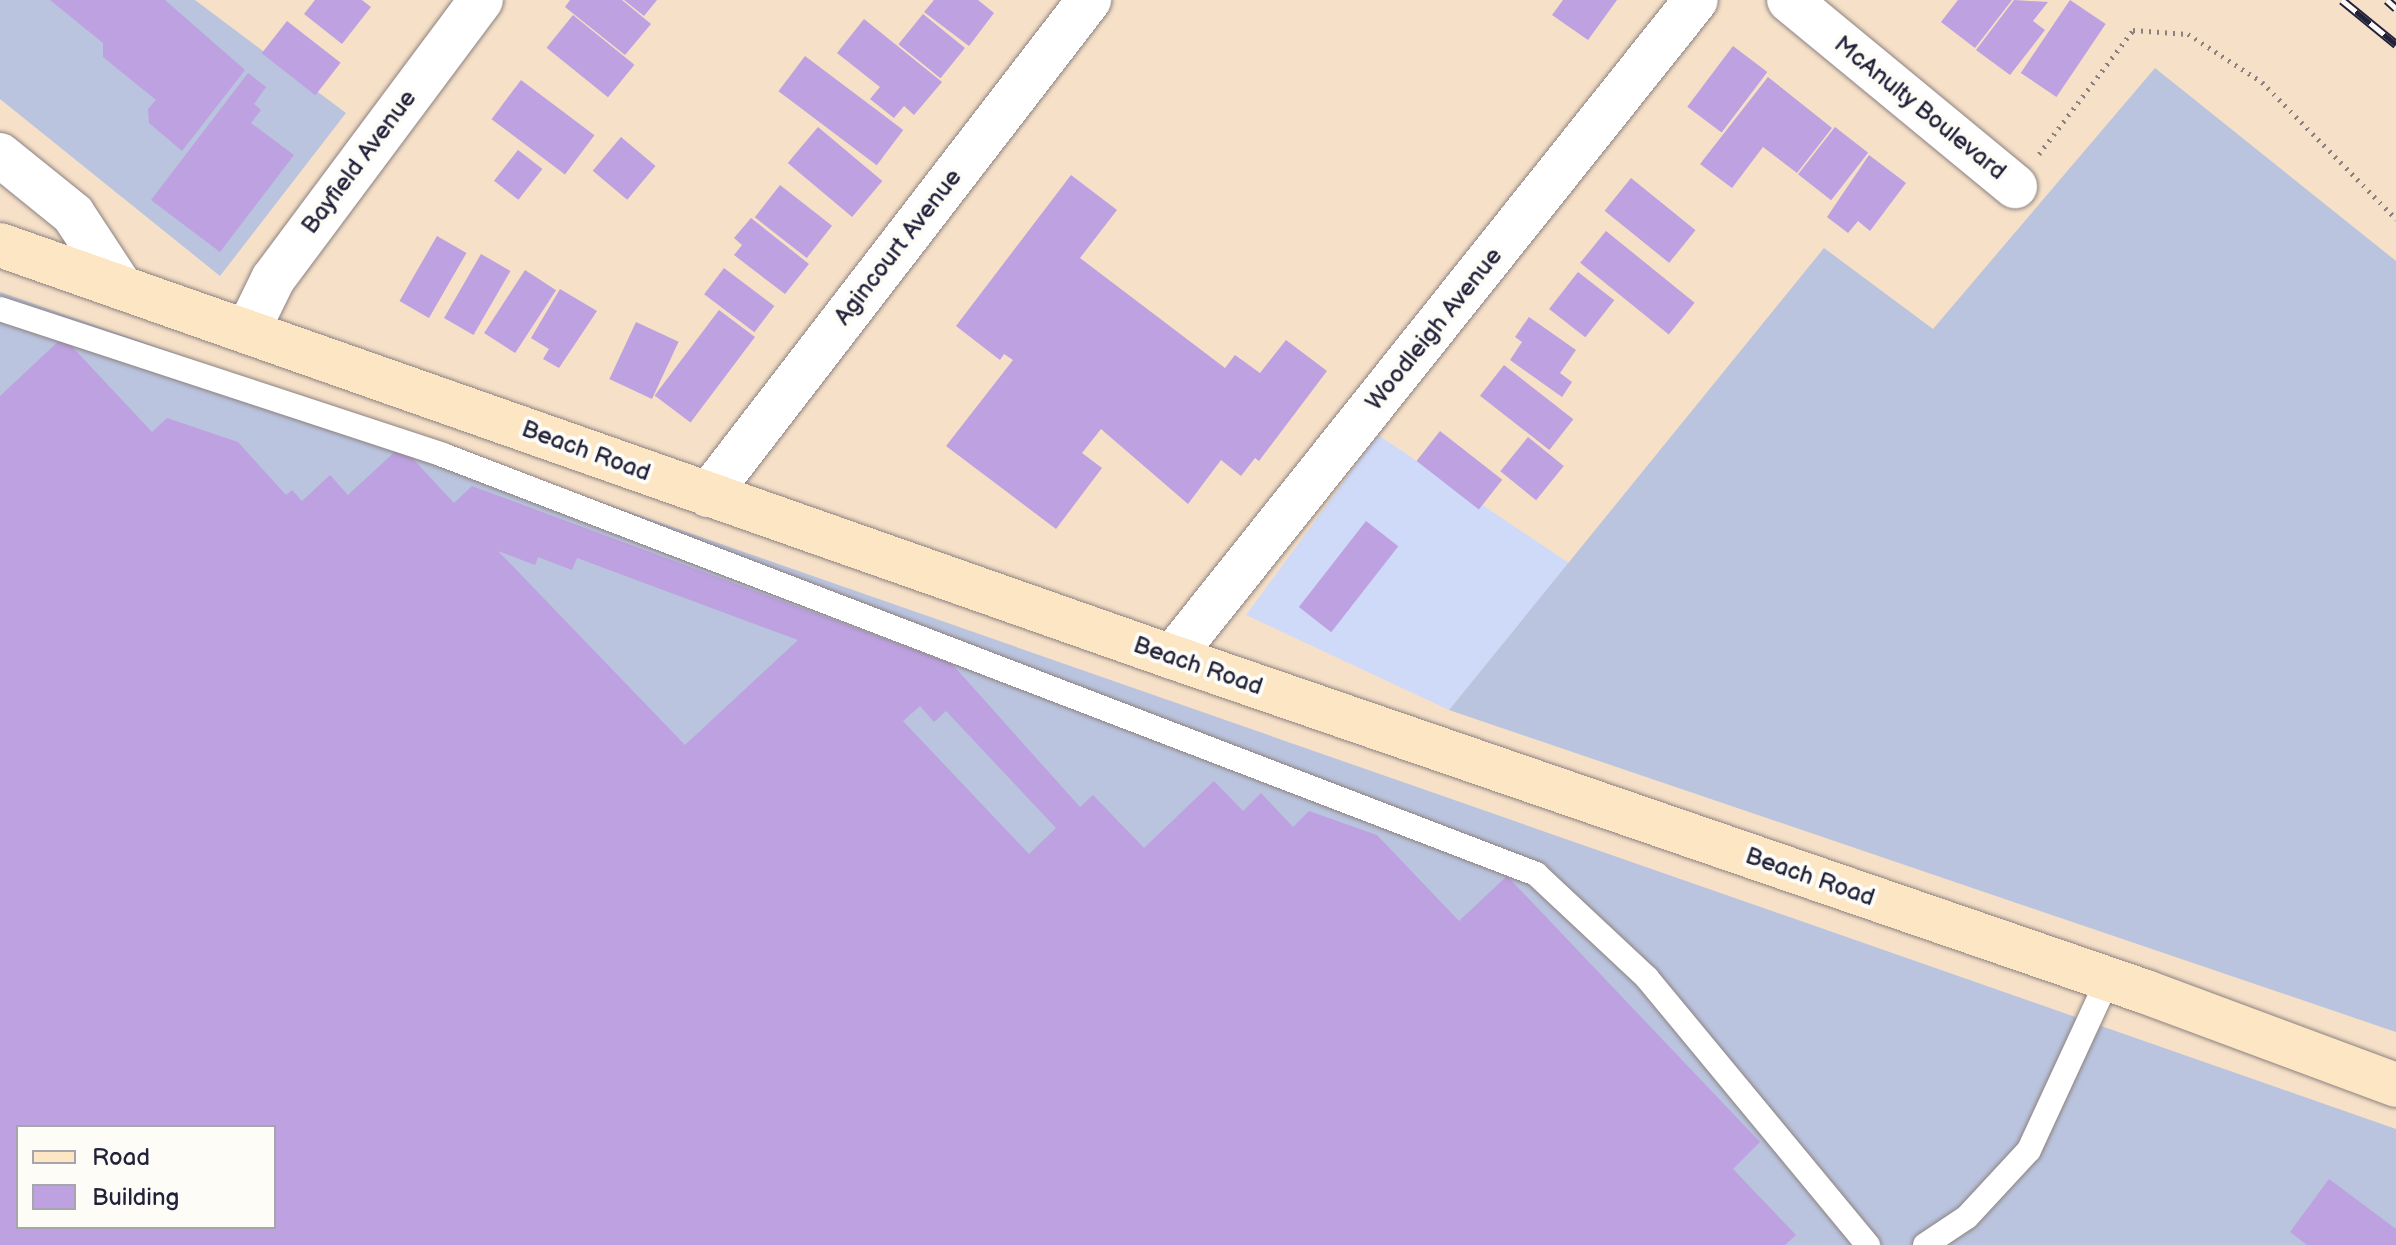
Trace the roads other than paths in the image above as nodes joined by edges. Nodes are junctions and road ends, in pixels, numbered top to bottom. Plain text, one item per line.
1 (481, 0) edge
2 (1089, 0) edge
3 (1696, 0) edge
4 (1789, 0) edge
5 (0, 155) edge
6 (2015, 186) road end
7 (0, 245) edge
8 (121, 287) junction
9 (0, 309) edge
10 (248, 330) junction
11 (708, 495) junction
12 (1172, 657) junction
13 (2108, 979) junction
14 (2396, 1085) edge
15 (1868, 1245) edge
16 (1925, 1245) edge

1 - 10 street, Bayfield Avenue
2 - 11 street, Agincourt Avenue
3 - 12 street, Woodleigh Avenue
4 - 6 street, McAnulty Boulevard
5 - 8 street
7 - 8 street, Beach Road
8 - 10 street, Beach Road
9 - 15 lane
10 - 11 street, Beach Road
11 - 12 street, Beach Road
12 - 13 street, Beach Road
13 - 14 street, Beach Road
13 - 16 lane

